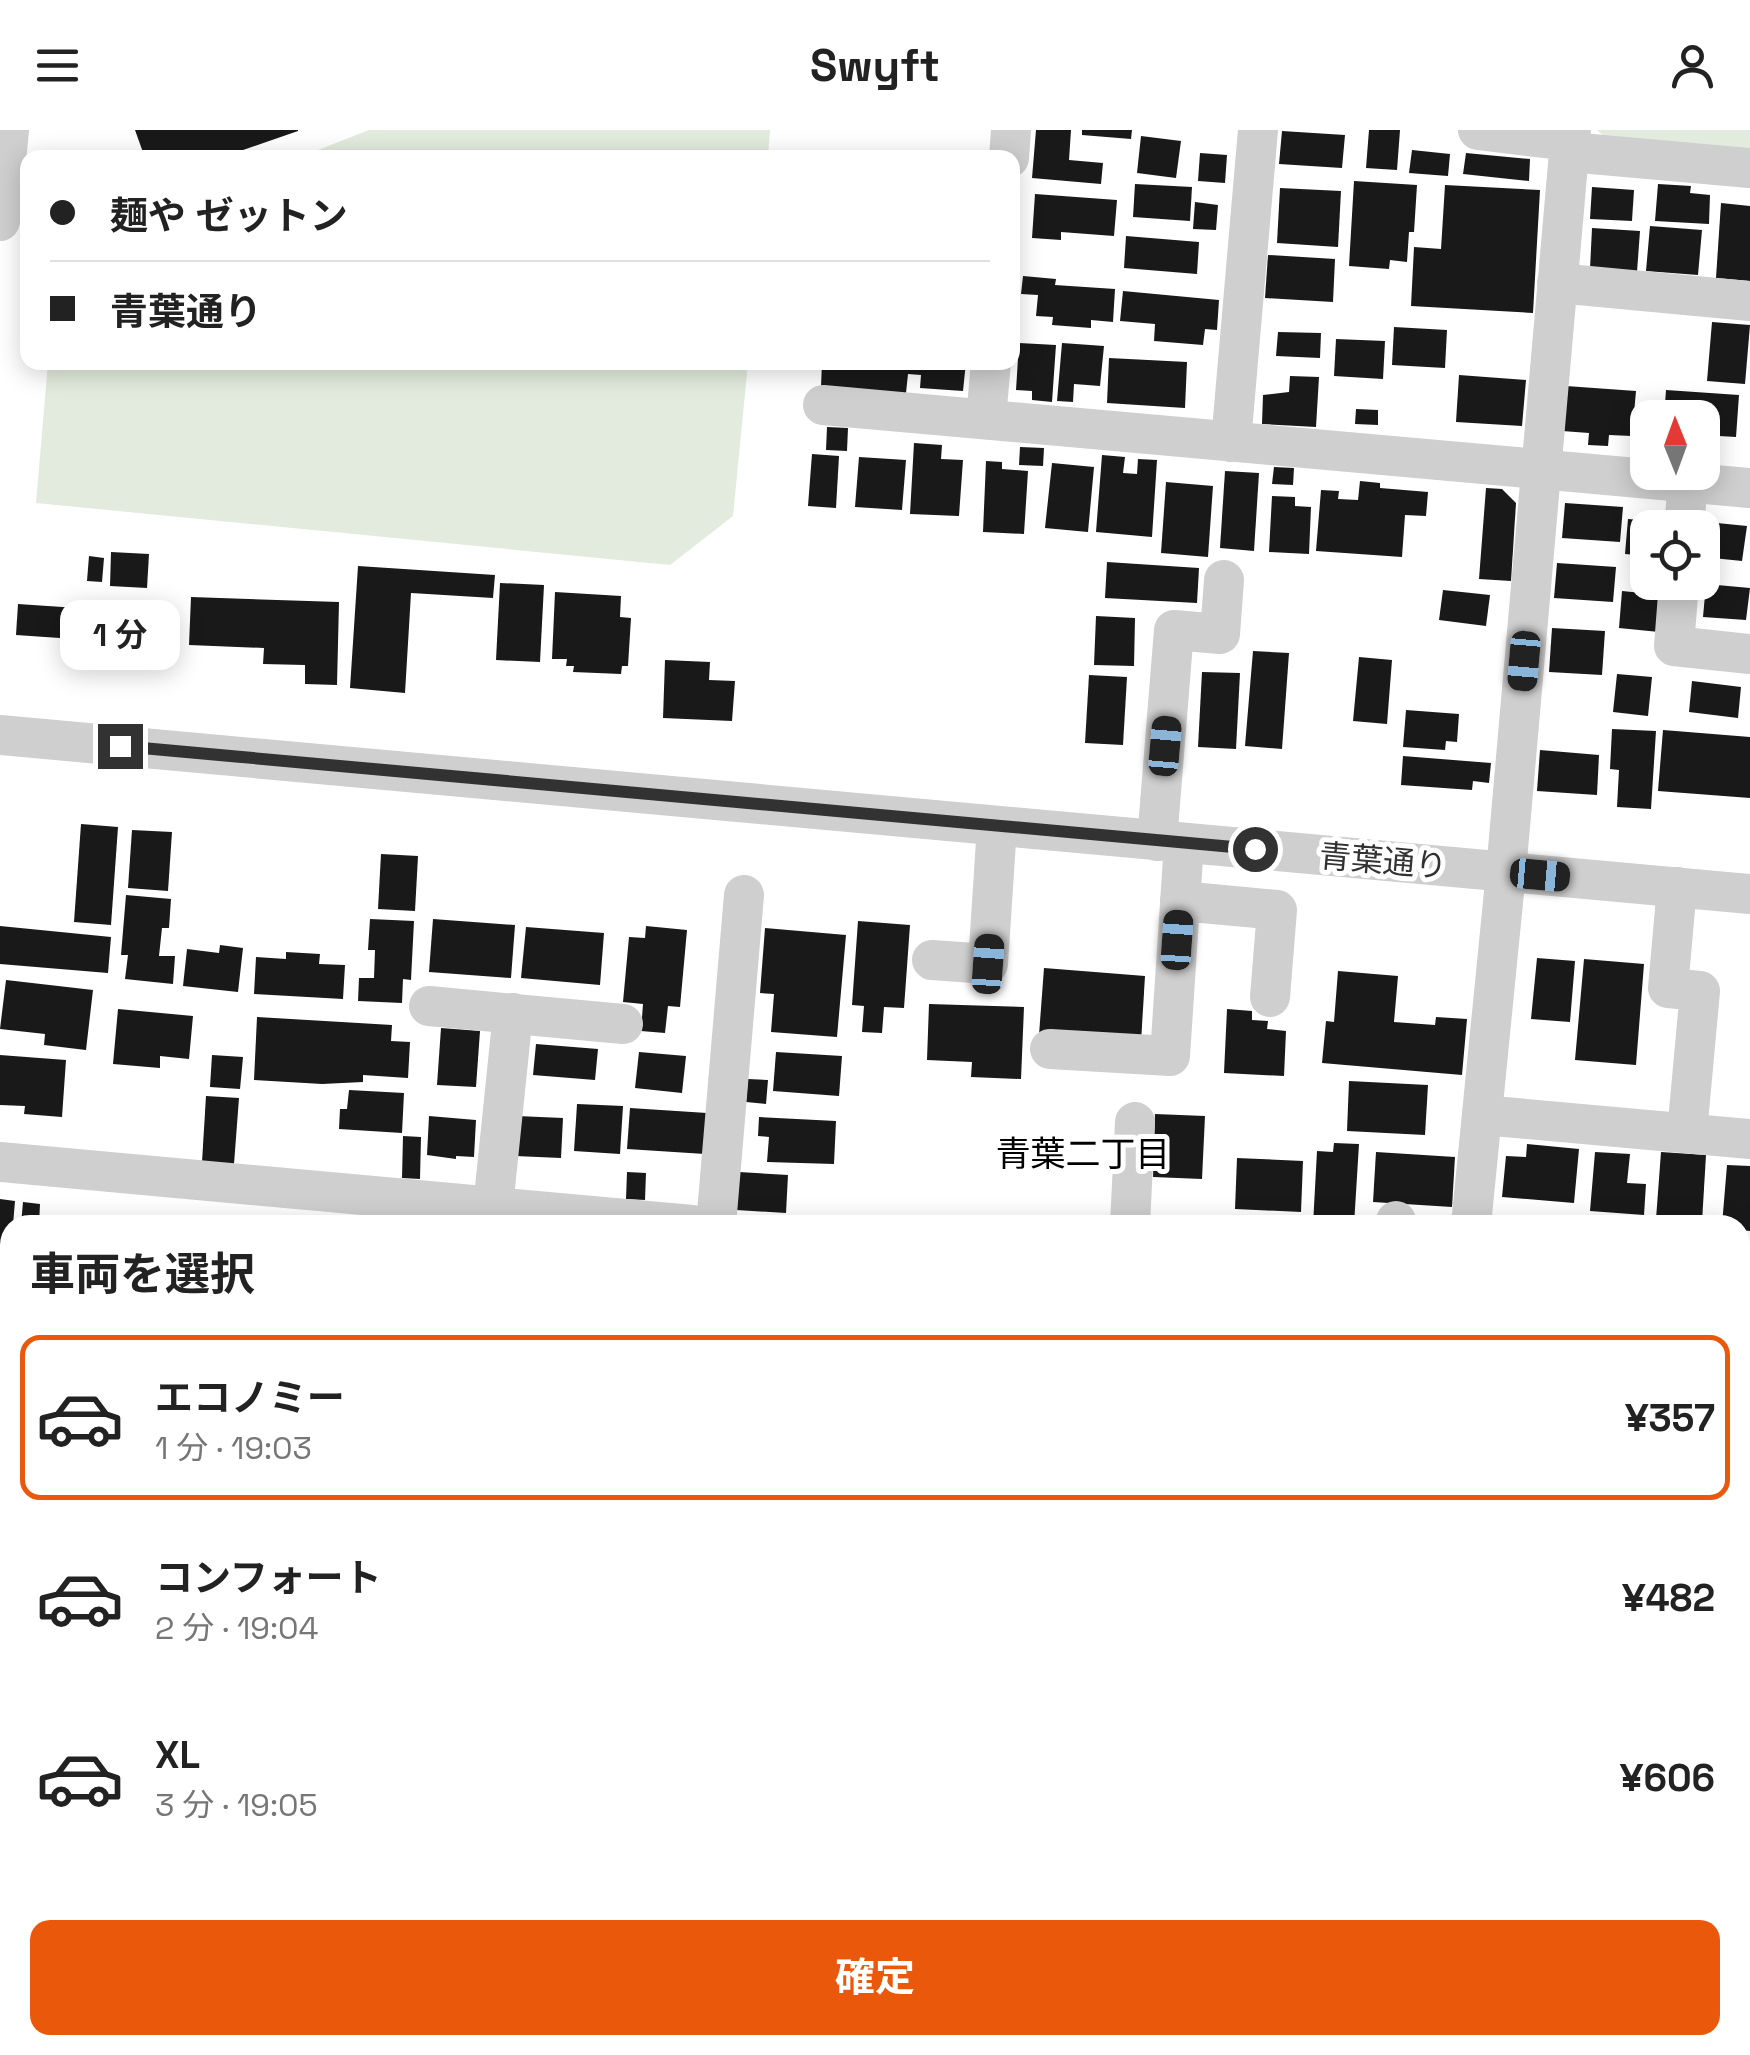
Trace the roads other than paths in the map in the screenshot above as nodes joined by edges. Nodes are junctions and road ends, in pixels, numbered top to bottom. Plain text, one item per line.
1 (8, 130) edge
2 (1258, 130) edge
3 (1478, 130) edge
4 (1570, 141) edge
5 (1750, 168) edge
6 (0, 221) edge
7 (1556, 284) junction
8 (1750, 302) edge
9 (990, 370) edge
10 (824, 404) dead end
11 (986, 419) junction
12 (1231, 442) junction
13 (1540, 468) junction
14 (1630, 477) edge
15 (1720, 485) edge
16 (1750, 488) edge
17 (1224, 580) dead end
18 (1678, 600) edge
19 (1750, 654) edge
20 (0, 735) edge
21 (997, 826) junction
22 (1170, 842) junction
23 (1506, 872) junction
24 (1678, 887) junction
25 (1750, 894) edge
26 (744, 895) dead end
27 (1180, 902) junction
28 (932, 960) dead end
29 (1270, 998) dead end
30 (429, 1006) dead end
31 (512, 1014) junction
32 (624, 1024) dead end
33 (1050, 1049) dead end
34 (1482, 1114) junction
35 (1136, 1122) dead end
36 (1687, 1133) junction
37 (1750, 1138) edge
38 (0, 1162) edge
39 (493, 1207) junction
40 (526, 1215) edge
41 (717, 1215) edge
42 (1131, 1215) edge
43 (1472, 1215) edge

1 - 6 street
2 - 12 street
3 - 4 street
4 - 5 street
4 - 7 street
7 - 8 street
7 - 13 street
9 - 11 street
10 - 11 street
11 - 12 street
12 - 13 street
13 - 14 street
13 - 23 street
15 - 16 street
17 - 22 street
18 - 19 street
20 - 21 street, 青葉通り
21 - 22 street, 青葉通り
21 - 28 street
22 - 23 street, 青葉通り
22 - 27 street
23 - 24 street, 青葉通り
23 - 34 street
24 - 25 street, 青葉通り
24 - 36 street
26 - 41 street
27 - 29 street
27 - 33 street
30 - 31 street
31 - 32 street
31 - 39 street
34 - 36 street
34 - 43 street
35 - 42 street
36 - 37 street
38 - 39 street
39 - 40 street

